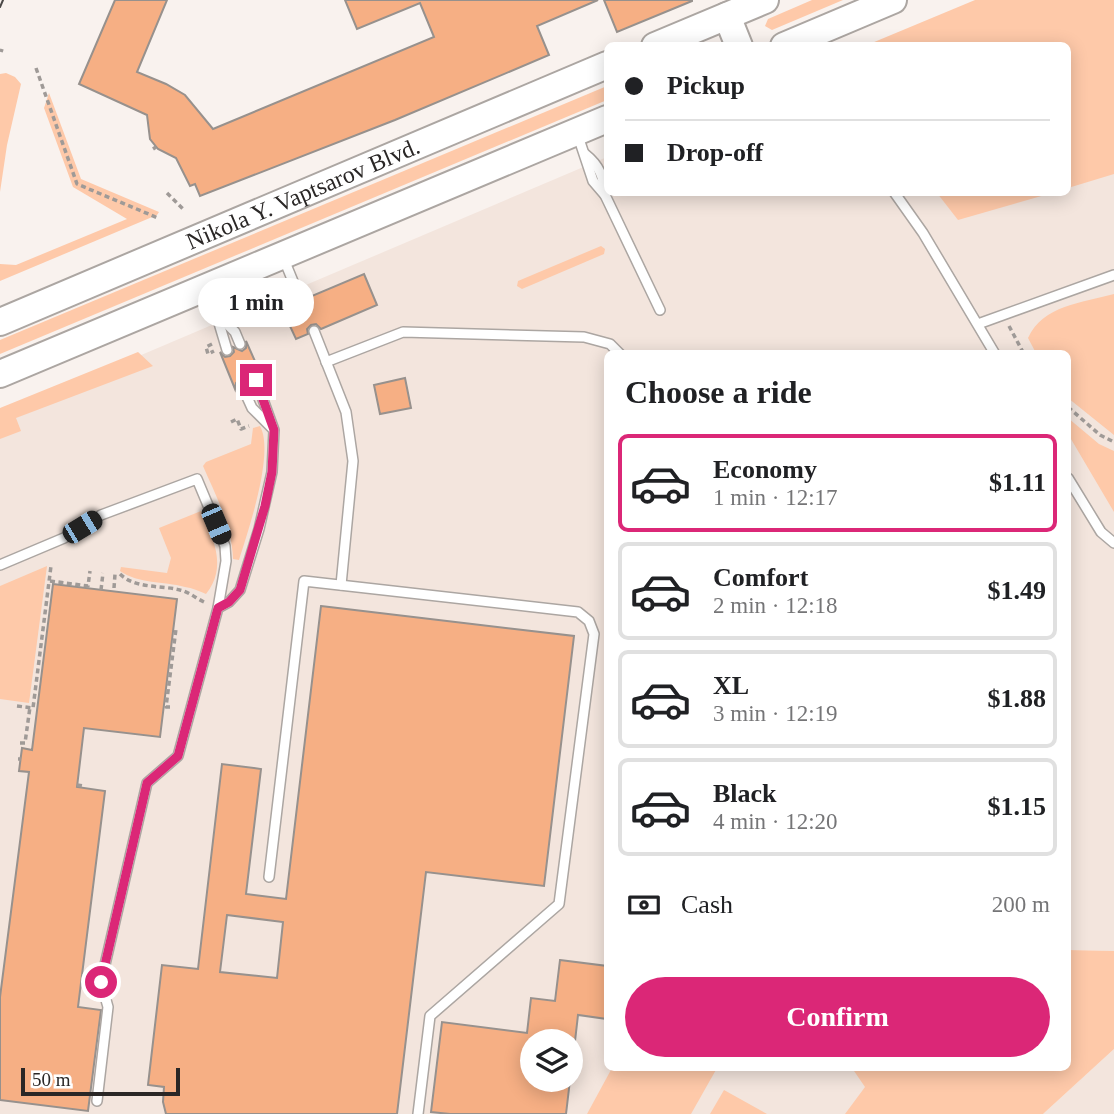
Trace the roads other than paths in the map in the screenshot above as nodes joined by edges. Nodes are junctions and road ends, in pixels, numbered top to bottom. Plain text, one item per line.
1 (765, 0) edge
2 (892, 0) edge
3 (727, 16) junction
4 (855, 16) junction
5 (834, 35) dead end
6 (665, 42) edge
7 (737, 42) edge
8 (793, 42) edge
9 (604, 66) edge
10 (604, 122) edge
11 (581, 143) junction
12 (604, 180) edge
13 (605, 196) edge
14 (897, 196) edge
15 (208, 234) junction
16 (283, 257) junction
17 (166, 264) dead end
18 (1114, 275) edge
19 (205, 288) junction
20 (301, 301) dead end
21 (660, 310) dead end
22 (216, 313) junction
23 (0, 322) edge
24 (978, 324) junction
25 (314, 331) dead end
26 (240, 344) dead end
27 (227, 350) dead end
28 (616, 350) edge
29 (993, 350) edge
30 (326, 362) junction
31 (0, 374) edge
32 (256, 380) dead end
33 (242, 386) dead end
34 (274, 430) junction
35 (1071, 483) edge
36 (1114, 543) edge
37 (0, 565) edge
38 (341, 585) junction
39 (218, 608) junction
40 (269, 877) dead end
41 (97, 1101) dead end
42 (418, 1114) edge

1 - 3 main road
2 - 4 main road
3 - 6 main road
3 - 7 main road
4 - 5 lane
4 - 8 main road
9 - 15 main road, Nikola Y. Vaptsarov Blvd.
10 - 11 main road, Nikola Y. Vaptsarov Blvd.
11 - 12 lane
11 - 16 main road, Nikola Y. Vaptsarov Blvd.
13 - 21 lane
14 - 24 lane
15 - 17 lane
15 - 23 main road, Nikola Y. Vaptsarov Blvd.
16 - 19 main road, Nikola Y. Vaptsarov Blvd.
16 - 20 lane
18 - 24 lane
19 - 22 lane
19 - 31 main road, Nikola Y. Vaptsarov Blvd.
22 - 26 lane
22 - 27 lane
24 - 29 lane
25 - 30 lane
28 - 30 lane
30 - 38 lane
32 - 34 lane
33 - 34 lane
34 - 39 lane
35 - 36 lane
37 - 39 lane
38 - 40 lane
38 - 42 lane
39 - 41 lane

